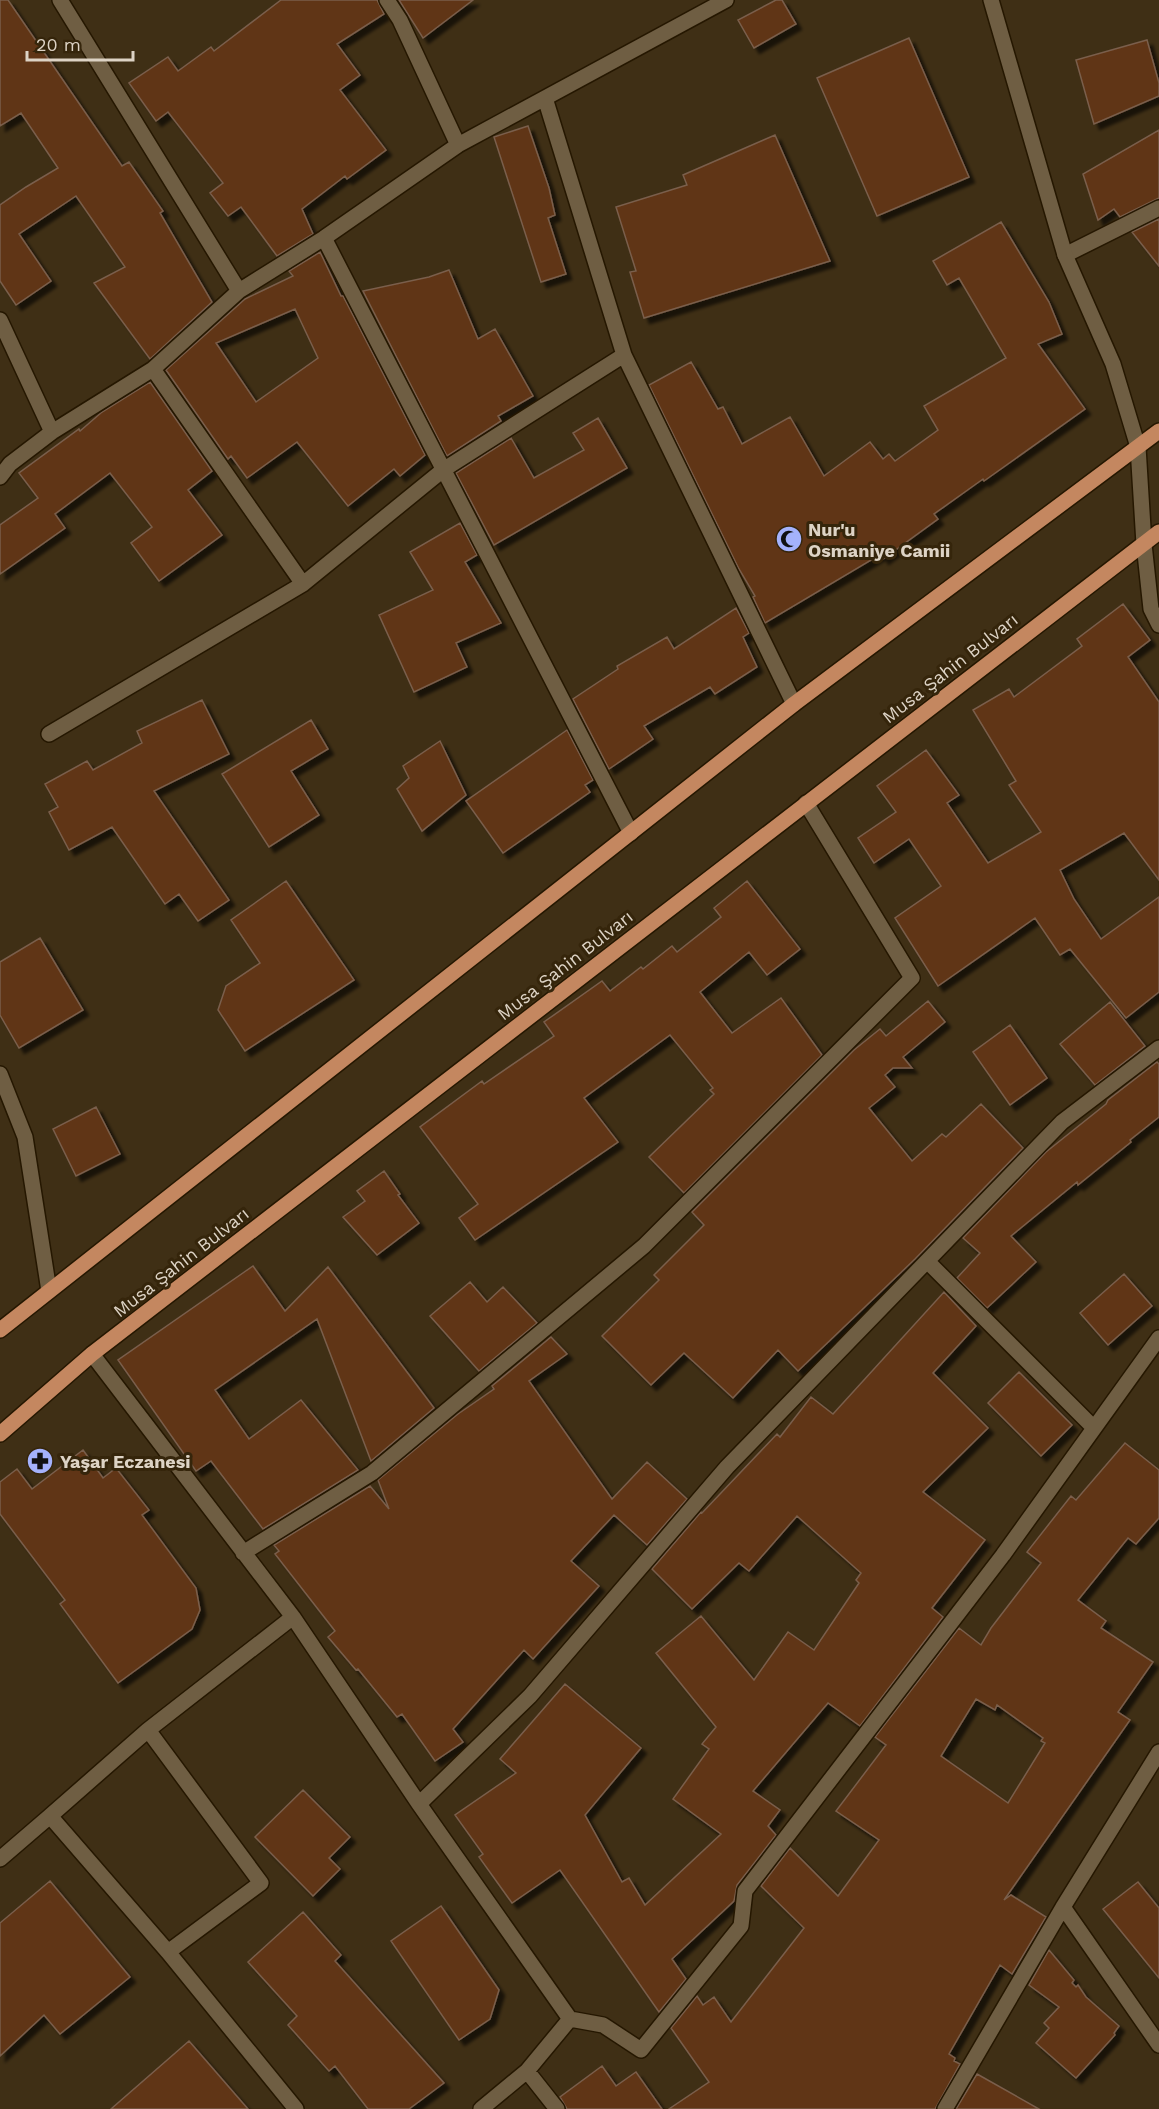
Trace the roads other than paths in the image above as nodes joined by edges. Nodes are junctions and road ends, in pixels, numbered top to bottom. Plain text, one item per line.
1 (60, 0) edge
2 (387, 0) edge
3 (726, 0) edge
4 (991, 0) edge
5 (544, 98) junction
6 (458, 145) junction
7 (1159, 208) edge
8 (324, 238) junction
9 (1065, 255) junction
10 (239, 291) junction
11 (0, 320) edge
12 (624, 355) junction
13 (153, 369) junction
14 (1159, 431) edge
15 (52, 432) junction
16 (1138, 447) junction
17 (443, 470) junction
18 (0, 477) edge
19 (1159, 532) edge
20 (1143, 544) junction
21 (1159, 562) edge
22 (303, 584) junction
23 (1159, 625) edge
24 (794, 704) junction
25 (49, 734) dead end
26 (806, 803) junction
27 (631, 833) junction
28 (1159, 1048) edge
29 (0, 1074) edge
30 (927, 1261) junction
31 (49, 1291) junction
32 (0, 1330) edge
33 (1159, 1338) edge
34 (92, 1354) junction
35 (1094, 1428) junction
36 (0, 1434) edge
37 (243, 1553) junction
38 (293, 1617) junction
39 (148, 1730) junction
40 (1159, 1752) edge
41 (419, 1804) junction
42 (50, 1816) junction
43 (0, 1859) edge
44 (1063, 1907) junction
45 (168, 1952) junction
46 (570, 2019) junction
47 (1159, 2045) edge
48 (527, 2071) junction
49 (296, 2109) edge
50 (481, 2109) edge
51 (557, 2109) edge
52 (945, 2109) edge

1 - 10 street
2 - 6 street
3 - 5 street
4 - 9 street
5 - 6 street
5 - 12 street
6 - 8 street
7 - 9 street
8 - 10 street
8 - 17 street
9 - 16 street
10 - 13 street
11 - 15 street
12 - 17 street
12 - 24 street
13 - 15 street
13 - 22 street
14 - 16 main road
15 - 18 street
16 - 20 street
16 - 24 main road
17 - 22 street
17 - 27 street
19 - 20 main road, Musa Şahin Bulvarı
20 - 21 street
20 - 23 street
20 - 26 main road, Musa Şahin Bulvarı
22 - 25 street
24 - 27 main road
26 - 34 main road, Musa Şahin Bulvarı
26 - 37 street
27 - 31 main road
28 - 30 street
29 - 31 street
30 - 35 street
30 - 41 street
31 - 32 main road
33 - 35 street
34 - 36 main road, Musa Şahin Bulvarı
34 - 37 street
35 - 46 street
37 - 38 street
38 - 39 street
38 - 41 street
39 - 42 street
39 - 45 street
40 - 44 street
41 - 46 street
42 - 43 street
42 - 45 street
44 - 47 street
44 - 52 street
45 - 49 street
46 - 48 street
48 - 50 street
48 - 51 street

